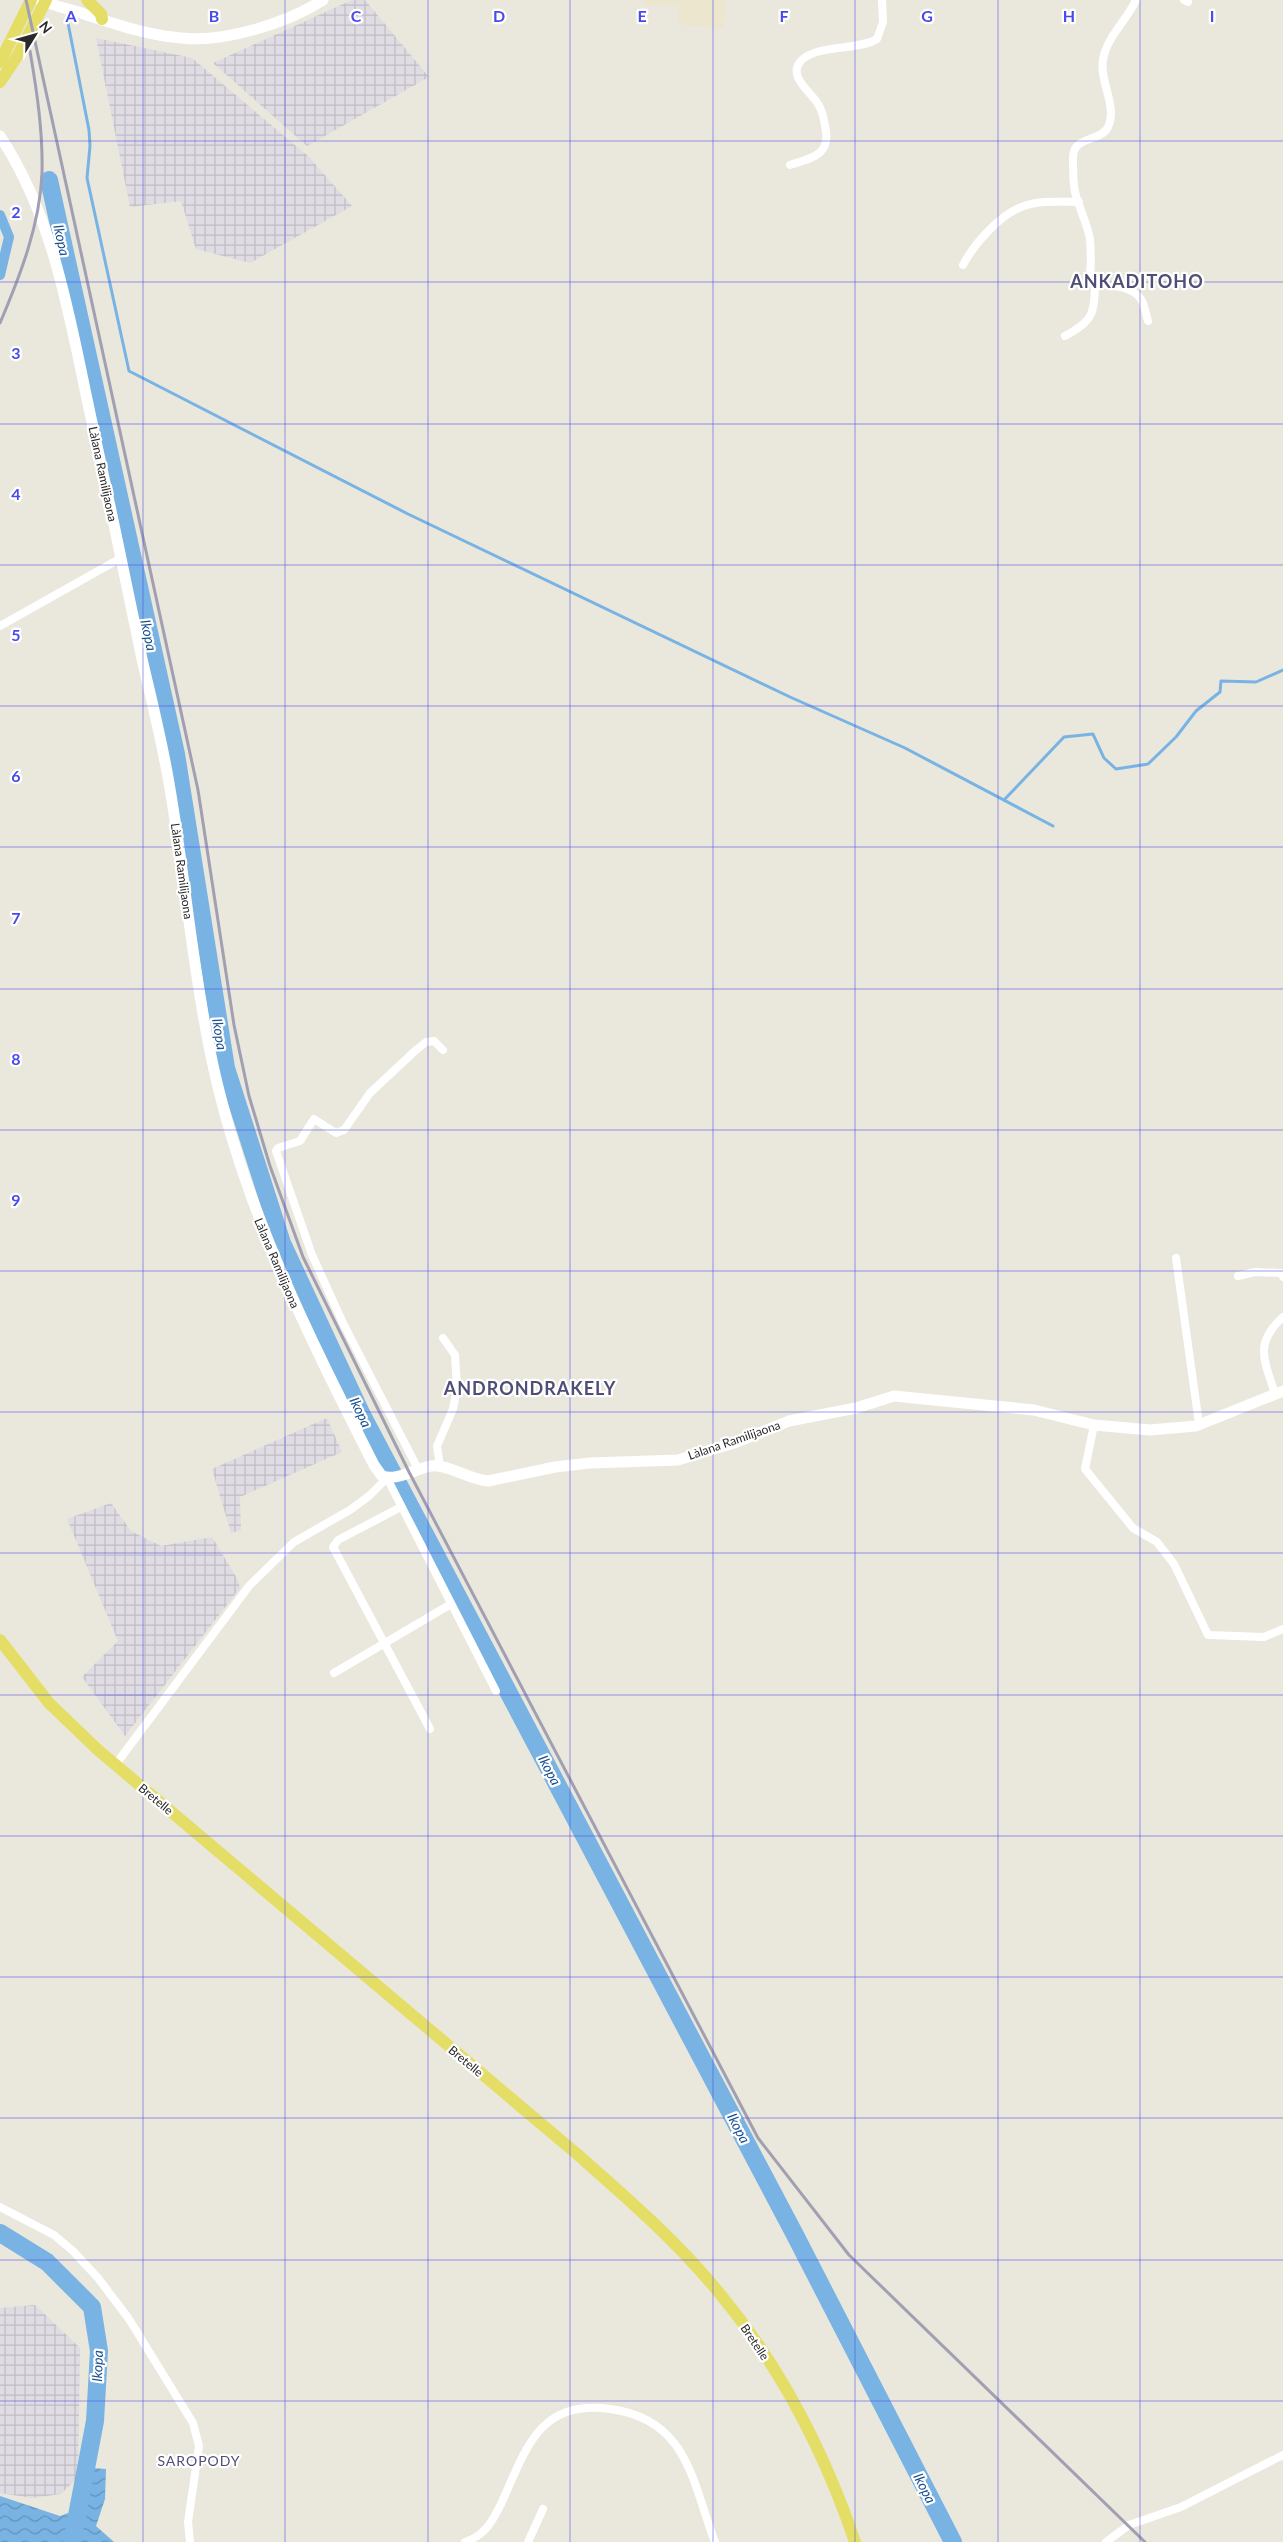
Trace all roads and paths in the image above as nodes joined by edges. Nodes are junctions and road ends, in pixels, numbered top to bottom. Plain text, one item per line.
1 (31, 0) edge
2 (88, 0) edge
3 (323, 0) edge
4 (882, 0) edge
5 (1136, 0) edge
6 (44, 1) edge
7 (102, 19) junction
8 (0, 62) edge
9 (0, 82) edge
10 (0, 136) edge
11 (790, 164) dead end
12 (1079, 202) junction
13 (963, 265) dead end
14 (1095, 283) junction
15 (1148, 321) dead end
16 (1065, 336) dead end
17 (121, 558) junction
18 (0, 626) edge
19 (443, 1050) dead end
20 (1176, 1258) dead end
21 (1238, 1276) dead end
22 (1283, 1277) edge
23 (1283, 1318) edge
24 (443, 1338) dead end
25 (1279, 1392) edge
26 (1199, 1424) junction
27 (1094, 1425) junction
28 (440, 1466) junction
29 (418, 1469) junction
30 (389, 1478) junction
31 (401, 1507) junction
32 (451, 1604) junction
33 (1283, 1629) edge
34 (0, 1640) edge
35 (384, 1644) junction
36 (334, 1673) dead end
37 (496, 1691) dead end
38 (430, 1729) dead end
39 (116, 1764) junction
40 (0, 2207) edge
41 (1283, 2455) edge
42 (543, 2510) dead end
43 (478, 2540) edge
44 (190, 2542) edge
45 (465, 2542) edge
46 (528, 2542) edge
47 (716, 2542) edge
48 (855, 2542) edge
49 (1106, 2542) edge

1 - 8 main road
2 - 7 main road
3 - 7 street
4 - 11 street
5 - 12 street
6 - 7 street
6 - 9 main road
10 - 17 street, Làlana Ramilijaona
12 - 13 street
12 - 14 street
14 - 15 street
14 - 16 street
17 - 18 street
17 - 30 street, Làlana Ramilijaona
19 - 29 street
20 - 26 street
21 - 22 street
23 - 25 street
24 - 28 street
25 - 26 street, Làlana Ramilijaona
26 - 27 street, Làlana Ramilijaona
27 - 28 street, Làlana Ramilijaona
27 - 33 street
28 - 29 street, Làlana Ramilijaona
29 - 30 street, Làlana Ramilijaona
30 - 31 street
30 - 39 street
31 - 32 street
31 - 35 street
32 - 35 street
32 - 37 street
34 - 39 main road, Bretelle
35 - 36 street
35 - 38 street
39 - 48 main road, Bretelle
40 - 44 street
41 - 49 street
42 - 46 street
43 - 45 street
43 - 47 street

